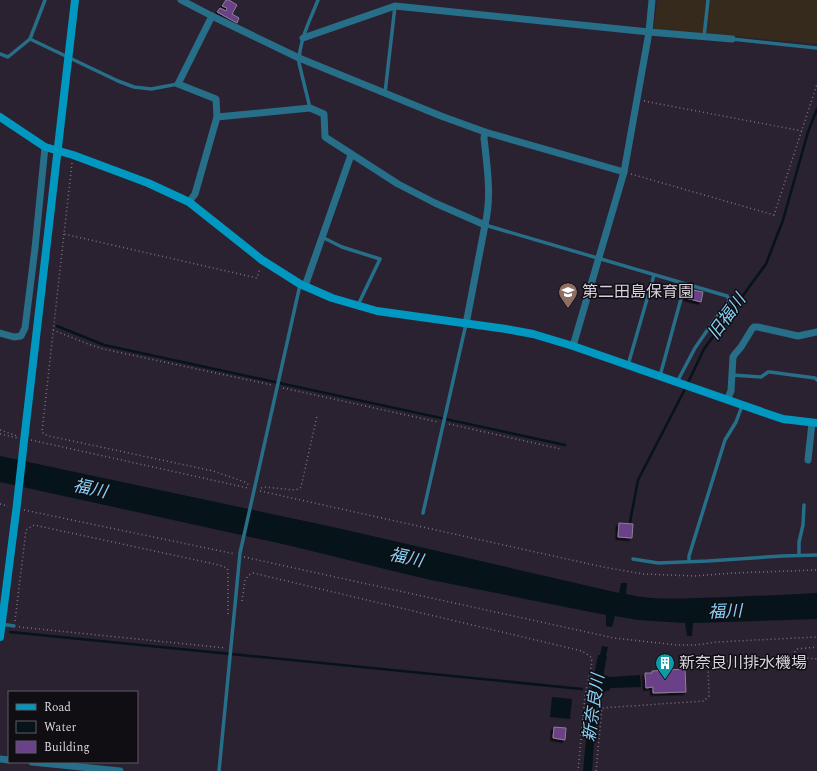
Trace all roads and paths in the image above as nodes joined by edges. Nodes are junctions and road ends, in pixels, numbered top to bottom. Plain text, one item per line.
1 (45, 0) edge
2 (75, 0) edge
3 (181, 0) edge
4 (318, 0) edge
5 (652, 0) edge
6 (708, 0) edge
7 (395, 6) junction
8 (212, 16) junction
9 (649, 32) junction
10 (704, 37) junction
11 (304, 38) junction
12 (30, 39) junction
13 (732, 39) joint
14 (817, 48) edge
15 (0, 54) edge
16 (69, 57) junction
17 (299, 58) junction
18 (178, 84) junction
19 (817, 84) edge
20 (386, 93) junction
21 (637, 100) junction
22 (310, 108) junction
23 (0, 117) edge
24 (217, 117) junction
25 (802, 131) junction
26 (485, 132) junction
27 (45, 147) junction
28 (58, 150) junction
29 (351, 154) junction
30 (73, 155) junction
31 (624, 172) junction
32 (189, 202) junction
33 (485, 224) junction
34 (64, 234) junction
35 (322, 237) junction
36 (598, 258) junction
37 (262, 260) junction
38 (654, 275) junction
39 (685, 284) junction
40 (303, 285) junction
41 (358, 306) junction
42 (466, 324) junction
43 (53, 330) junction
44 (817, 332) edge
45 (0, 333) edge
46 (573, 346) junction
47 (628, 365) junction
48 (732, 375) junction
49 (660, 376) junction
50 (817, 380) edge
51 (677, 382) junction
52 (277, 386) junction
53 (727, 400) junction
54 (742, 406) junction
55 (316, 416) dead end
56 (444, 423) junction
57 (814, 423) edge
58 (0, 430) edge
59 (0, 434) edge
60 (22, 439) junction
61 (34, 441) dead end
62 (561, 449) dead end
63 (808, 460) dead end
64 (254, 490) junction
65 (0, 504) edge
66 (804, 505) dead end
67 (17, 506) junction
68 (423, 512) dead end
69 (239, 554) junction
70 (799, 555) junction
71 (817, 555) edge
72 (633, 558) dead end
73 (689, 561) junction
74 (817, 570) edge
75 (242, 603) dead end
76 (233, 621) junction
77 (1, 624) edge
78 (14, 626) junction
79 (0, 637) edge
80 (817, 637) edge
81 (817, 647) edge
82 (230, 648) junction
83 (794, 657) junction
84 (817, 659) edge
85 (42, 763) edge
86 (120, 771) edge
87 (219, 771) edge
88 (578, 771) edge
89 (596, 771) edge

1 - 12 lane
2 - 16 street
3 - 8 street
4 - 11 lane
5 - 9 street
6 - 10 lane
7 - 9 street
7 - 11 street
7 - 20 lane
8 - 17 street
8 - 18 street
9 - 10 street
9 - 21 street
10 - 13 street
11 - 17 lane
12 - 15 lane
12 - 16 lane
13 - 14 lane
16 - 18 lane
16 - 28 street
17 - 20 street
17 - 22 lane
18 - 24 street
19 - 25 path
20 - 26 street
21 - 25 path
21 - 31 street
22 - 24 street
22 - 29 street
23 - 27 street
24 - 32 street
25 - 31 path
26 - 31 street
26 - 33 street
27 - 28 street
27 - 45 street
28 - 30 street
28 - 60 street
29 - 33 street
29 - 35 street
30 - 32 street
30 - 34 path
31 - 36 street
32 - 37 street
33 - 36 lane
33 - 42 street
34 - 37 path
34 - 43 path
35 - 40 street
35 - 41 lane
36 - 38 lane
36 - 46 street
37 - 40 street
38 - 39 lane
38 - 47 lane
39 - 49 lane
39 - 51 lane
40 - 41 street
40 - 52 lane
41 - 42 street
42 - 46 street
42 - 56 lane
43 - 52 path
43 - 64 path
44 - 48 street
46 - 47 street
47 - 49 street
48 - 50 lane
48 - 53 street
49 - 51 street
51 - 53 street
52 - 56 path
52 - 64 lane
53 - 54 street
54 - 57 street
54 - 73 lane
55 - 64 path
56 - 62 path
56 - 68 lane
57 - 63 street
58 - 60 path
59 - 60 path
60 - 67 street
61 - 64 path
64 - 69 lane
64 - 74 path
65 - 67 path
66 - 70 lane
67 - 69 path
67 - 77 street
69 - 76 lane
69 - 80 path
70 - 71 lane
70 - 73 lane
72 - 73 lane
75 - 88 path
76 - 78 path
76 - 82 lane
77 - 78 lane
77 - 79 street
78 - 82 path
81 - 83 path
82 - 87 lane
83 - 84 path
83 - 89 path
85 - 86 street

